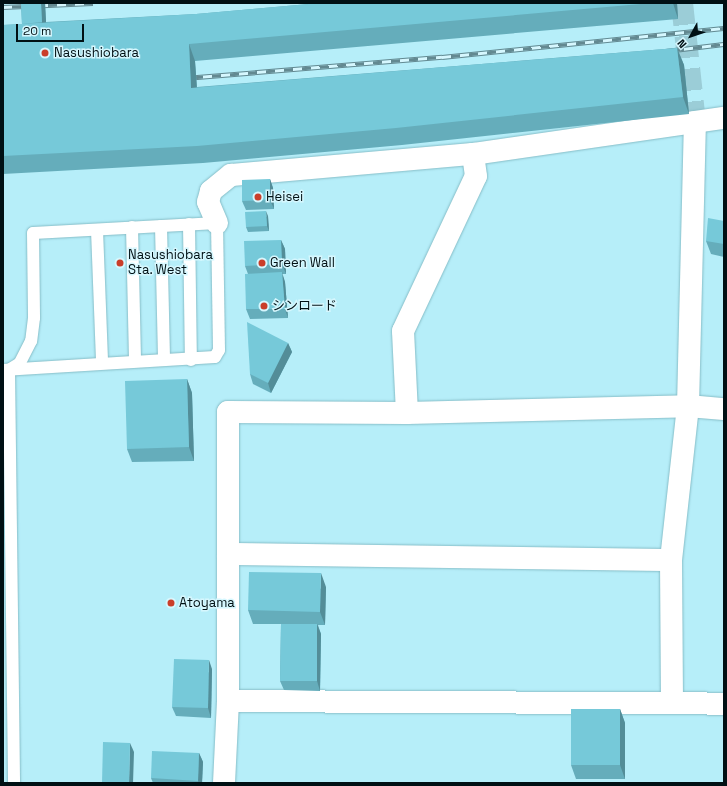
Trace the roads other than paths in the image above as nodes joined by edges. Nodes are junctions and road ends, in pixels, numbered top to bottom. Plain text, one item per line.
1 (724, 118) edge
2 (695, 122) junction
3 (473, 154) junction
4 (217, 223) junction
5 (189, 224) junction
6 (161, 226) junction
7 (132, 227) junction
8 (97, 230) junction
9 (164, 360) junction
10 (191, 360) junction
11 (136, 361) junction
12 (102, 363) junction
13 (6, 370) edge
14 (688, 406) junction
15 (724, 409) edge
16 (407, 413) junction
17 (228, 554) junction
18 (671, 560) junction
19 (228, 701) junction
20 (672, 703) junction
21 (724, 704) edge
22 (14, 783) edge
23 (224, 783) edge

1 - 2 street
2 - 3 street
2 - 14 street
3 - 4 street
3 - 16 street
4 - 5 lane
4 - 10 lane
5 - 6 lane
5 - 10 lane
6 - 7 lane
6 - 9 lane
7 - 8 lane
7 - 11 lane
8 - 12 lane
8 - 13 lane
9 - 10 lane
9 - 11 lane
11 - 12 lane
12 - 13 lane
13 - 22 lane
14 - 15 street
14 - 16 street
14 - 18 street
16 - 17 street
17 - 18 street
17 - 19 street
18 - 20 street
19 - 20 street
19 - 23 street
20 - 21 street

